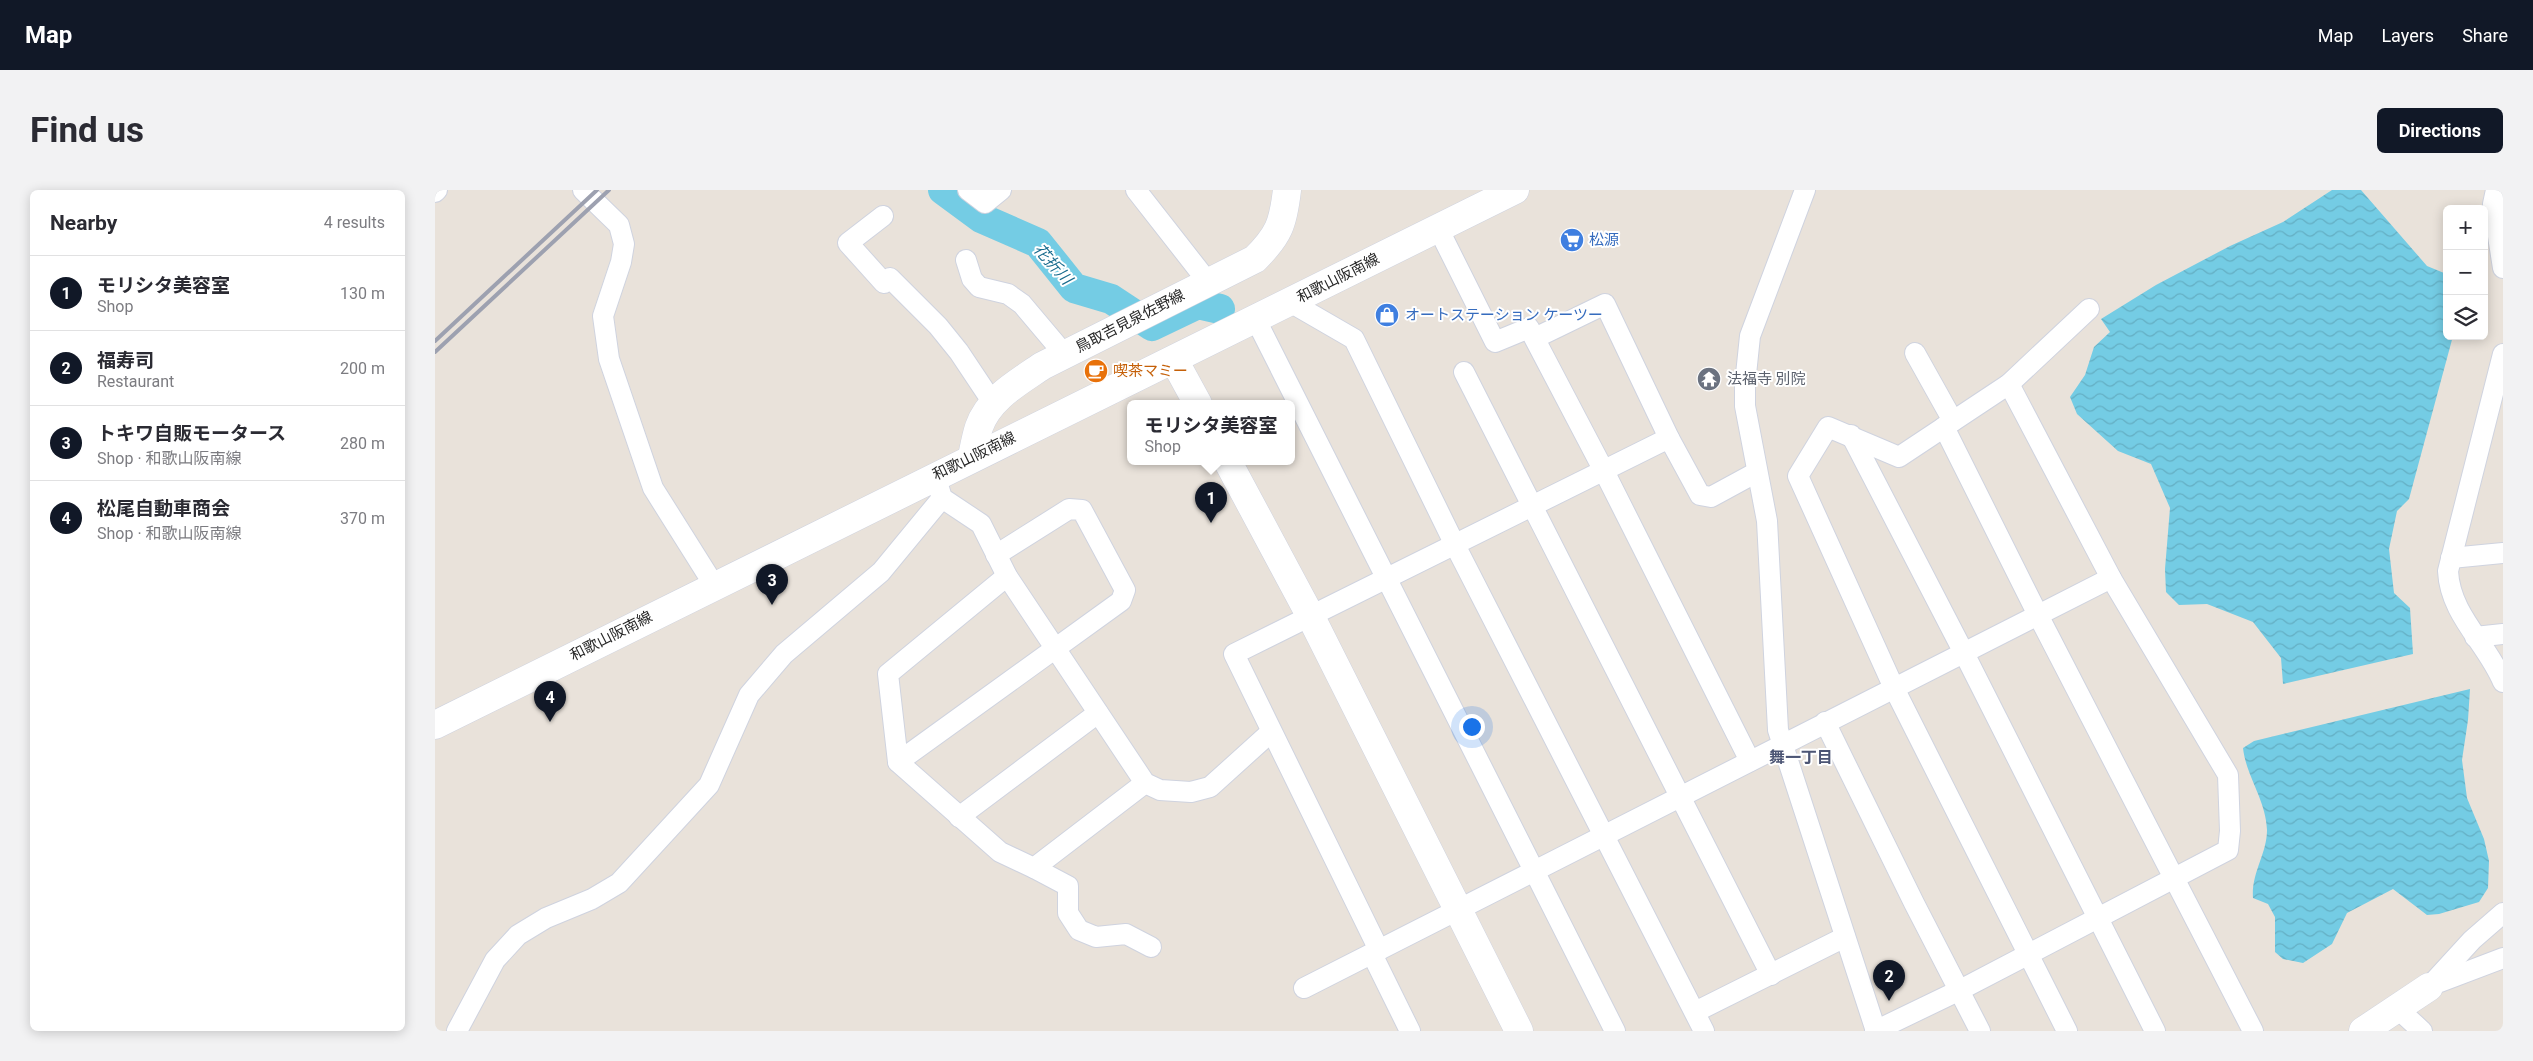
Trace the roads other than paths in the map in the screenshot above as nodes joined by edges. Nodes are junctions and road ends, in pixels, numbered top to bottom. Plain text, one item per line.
1 (583, 190) edge
2 (969, 190) edge
3 (1001, 190) edge
4 (1136, 190) edge
5 (1287, 190) edge
6 (1515, 190) edge
7 (1805, 190) edge
8 (2496, 190) edge
9 (883, 216) dead end
10 (1438, 228) junction
11 (967, 260) dead end
12 (2503, 268) edge
13 (1208, 282) junction
14 (1290, 302) junction
15 (2089, 309) dead end
16 (1255, 320) junction
17 (1535, 338) junction
18 (1915, 354) dead end
19 (2503, 354) edge
20 (1065, 355) junction
21 (1174, 360) junction
22 (1464, 372) dead end
23 (2009, 384) junction
24 (1195, 400) edge
25 (993, 403) junction
26 (1949, 424) junction
27 (1851, 435) junction
28 (1669, 438) junction
29 (972, 457) junction
30 (1230, 465) edge
31 (1604, 471) junction
32 (1757, 472) junction
33 (938, 487) junction
34 (1533, 506) junction
35 (1455, 545) junction
36 (2503, 553) edge
37 (996, 555) junction
38 (2451, 558) junction
39 (1007, 576) junction
40 (1388, 578) junction
41 (2111, 578) junction
42 (714, 585) junction
43 (2038, 615) junction
44 (1311, 617) junction
45 (2503, 634) edge
46 (2475, 637) junction
47 (1055, 648) junction
48 (1964, 652) junction
49 (2503, 682) edge
50 (1893, 688) junction
51 (1098, 713) junction
52 (1825, 722) junction
53 (435, 725) edge
54 (1271, 732) junction
55 (1782, 745) junction
56 (1750, 761) junction
57 (898, 762) junction
58 (1145, 783) junction
59 (1680, 797) junction
60 (959, 817) junction
61 (1602, 836) junction
62 (1034, 868) junction
63 (1534, 871) junction
64 (2174, 879) junction
65 (1457, 911) junction
66 (2503, 912) edge
67 (2096, 918) junction
68 (1845, 937) junction
69 (1151, 947) dead end
70 (1375, 952) junction
71 (2028, 954) junction
72 (2503, 958) edge
73 (1771, 975) junction
74 (2429, 987) junction
75 (1303, 988) dead end
76 (1960, 990) junction
77 (2397, 1008) junction
78 (1695, 1012) junction
79 (457, 1031) edge
80 (1410, 1031) edge
81 (1519, 1031) edge
82 (1615, 1031) edge
83 (1704, 1031) edge
84 (1876, 1031) edge
85 (1980, 1031) edge
86 (2067, 1031) edge
87 (2155, 1031) edge
88 (2253, 1031) edge
89 (2363, 1031) edge
90 (2422, 1031) edge

1 - 42 street
2 - 3 street
4 - 13 street
5 - 13 main road, 鳥取吉見泉佐野線
6 - 10 main road, 和歌山阪南線
7 - 32 street
8 - 12 street
9 - 25 street
10 - 14 main road, 和歌山阪南線
10 - 17 street
11 - 20 street
13 - 20 main road, 鳥取吉見泉佐野線
14 - 16 main road, 和歌山阪南線
14 - 35 street
15 - 23 street
16 - 21 main road, 和歌山阪南線
16 - 40 street
17 - 28 street
17 - 31 street
18 - 26 street
19 - 38 street
20 - 25 main road, 鳥取吉見泉佐野線
21 - 24 main road
21 - 29 main road, 和歌山阪南線
22 - 34 street
23 - 26 street
23 - 41 street
25 - 29 main road, 鳥取吉見泉佐野線
26 - 27 street
26 - 43 street
27 - 48 street
27 - 50 street
28 - 31 street
28 - 32 street
29 - 33 main road, 和歌山阪南線
30 - 44 main road
31 - 34 street
31 - 56 street
32 - 55 street
33 - 37 street
33 - 42 main road, 和歌山阪南線
33 - 79 street
34 - 35 street
34 - 59 street
35 - 40 street
35 - 61 street
36 - 38 street
37 - 39 street
37 - 47 street
38 - 46 street
39 - 47 street
39 - 57 street
40 - 44 street
40 - 63 street
41 - 43 street
41 - 64 street
42 - 53 main road, 和歌山阪南線
43 - 48 street
43 - 64 street
44 - 54 street
44 - 65 main road
45 - 46 street
46 - 49 street
47 - 51 street
47 - 57 street
48 - 50 street
48 - 67 street
50 - 52 street
50 - 71 street
51 - 58 street
51 - 60 street
52 - 55 street
52 - 76 street
54 - 58 street
54 - 70 street
55 - 56 street
55 - 68 street
56 - 59 street
57 - 60 street
58 - 62 street
59 - 61 street
59 - 73 street
60 - 62 street
61 - 63 street
61 - 78 street
62 - 69 street
63 - 65 street
63 - 82 street
64 - 67 street
64 - 88 street
65 - 70 street
65 - 81 main road
66 - 74 street
67 - 71 street
67 - 87 street
68 - 73 street
68 - 84 street
70 - 75 street
70 - 80 street
71 - 76 street
71 - 86 street
72 - 74 street
73 - 78 street
74 - 77 main road
76 - 84 street
76 - 85 street
77 - 89 main road
77 - 90 street
78 - 83 street

